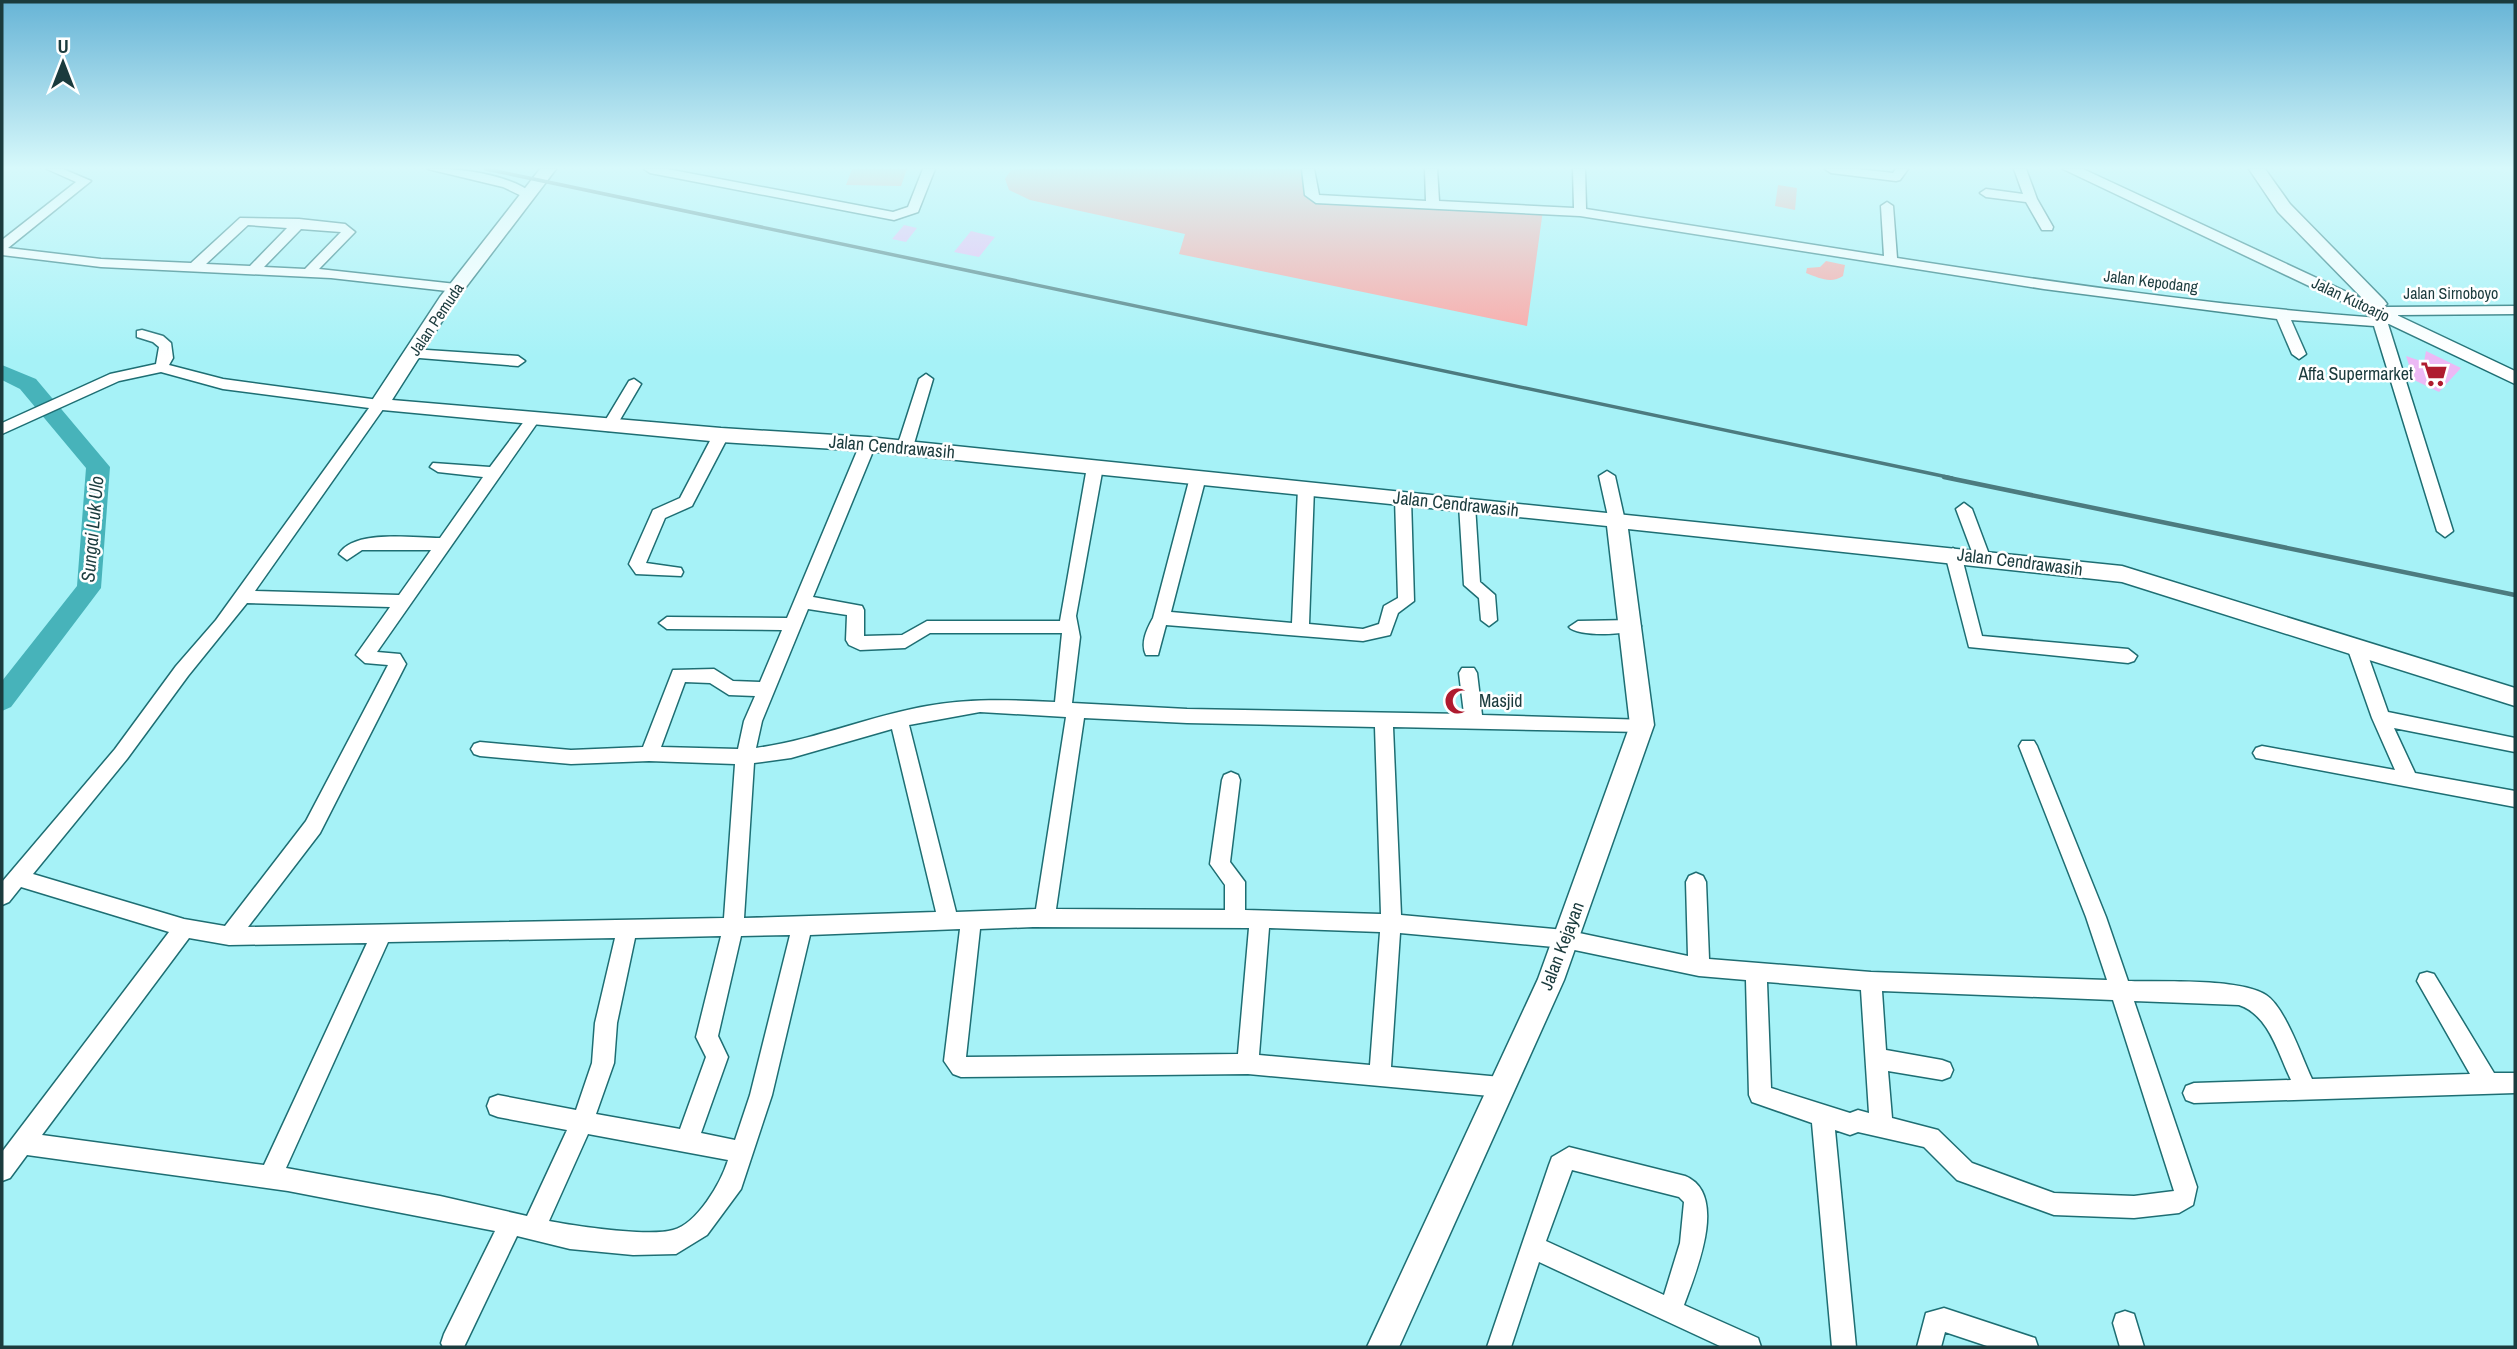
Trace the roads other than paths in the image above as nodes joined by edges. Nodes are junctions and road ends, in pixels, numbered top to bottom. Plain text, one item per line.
1 (22, 232) edge
2 (233, 232) edge
3 (290, 232) edge
4 (348, 232) edge
5 (499, 232) edge
6 (1704, 232) edge
7 (1889, 232) edge
8 (2216, 232) edge
9 (2304, 232) edge
10 (2, 248) edge
11 (1891, 262) junction
12 (194, 268) junction
13 (253, 271) junction
14 (308, 273) junction
15 (456, 288) junction
16 (2356, 293) junction
17 (2515, 310) edge
18 (2282, 316) junction
19 (2386, 318) junction
20 (142, 334) dead end
21 (412, 354) junction
22 (2299, 354) dead end
23 (518, 361) dead end
24 (161, 367) junction
25 (2515, 378) edge
26 (926, 379) dead end
27 (634, 384) dead end
28 (379, 405) junction
29 (533, 419) junction
30 (609, 426) junction
31 (6, 427) edge
32 (721, 435) junction
33 (868, 444) junction
34 (905, 447) junction
35 (438, 467) dead end
36 (1095, 467) junction
37 (494, 473) junction
38 (1607, 476) dead end
39 (1198, 477) junction
40 (1306, 488) junction
41 (1403, 498) junction
42 (1467, 505) junction
43 (1964, 509) dead end
44 (1618, 521) junction
45 (2445, 531) dead end
46 (443, 544) junction
47 (347, 554) dead end
48 (1953, 554) junction
49 (1982, 556) junction
50 (674, 572) dead end
51 (243, 597) junction
52 (404, 601) junction
53 (801, 602) junction
54 (1161, 618) junction
55 (1489, 620) dead end
56 (667, 623) dead end
57 (792, 624) junction
58 (1632, 626) junction
59 (1068, 627) junction
60 (1578, 627) dead end
61 (1300, 629) junction
62 (2356, 647) junction
63 (1152, 650) dead end
64 (2128, 656) dead end
65 (1468, 673) dead end
66 (765, 689) junction
67 (2515, 697) edge
68 (1070, 709) junction
69 (2381, 718) junction
70 (899, 720) junction
71 (1384, 720) junction
72 (1474, 722) junction
73 (1642, 725) junction
74 (2515, 745) edge
75 (2028, 746) dead end
76 (480, 749) dead end
77 (2262, 753) dead end
78 (649, 754) junction
79 (745, 757) junction
80 (2409, 779) junction
81 (1231, 780) dead end
82 (2515, 799) edge
83 (19, 878) junction
84 (1696, 882) dead end
85 (2, 896) edge
86 (1045, 918) junction
87 (1235, 918) junction
88 (1260, 919) junction
89 (971, 920) junction
90 (948, 921) junction
91 (1391, 923) junction
92 (733, 926) junction
93 (802, 926) junction
94 (184, 928) junction
95 (627, 929) junction
96 (382, 933) junction
97 (229, 936) junction
98 (1566, 939) junction
99 (1699, 967) junction
100 (1756, 972) junction
101 (1871, 981) junction
102 (2427, 981) dead end
103 (2122, 989) junction
104 (1877, 1059) junction
105 (1248, 1064) junction
106 (1942, 1070) dead end
107 (1380, 1076) junction
108 (2487, 1082) junction
109 (2515, 1083) edge
110 (1501, 1087) junction
111 (2307, 1091) junction
112 (2194, 1093) dead end
113 (498, 1106) dead end
114 (1823, 1117) junction
115 (583, 1121) junction
116 (1881, 1125) junction
117 (687, 1142) junction
118 (23, 1143) junction
119 (742, 1152) junction
120 (2, 1171) edge
121 (270, 1177) junction
122 (522, 1226) junction
123 (1535, 1248) junction
124 (1669, 1312) junction
125 (2125, 1322) dead end
126 (453, 1343) dead end
127 (1505, 1345) edge
128 (1383, 1347) edge
129 (1749, 1347) edge
130 (1844, 1347) edge
131 (1929, 1347) edge
132 (2026, 1347) edge
133 (2132, 1347) edge

1 - 10 street
2 - 12 street
3 - 13 street
4 - 14 street
5 - 15 main road, Jalan Pemuda
6 - 11 street, Jalan Kepodang
7 - 11 street
8 - 16 main road, Jalan Kutoarjo
9 - 16 main road
10 - 12 street
11 - 18 street, Jalan Kepodang
12 - 13 street
13 - 14 street
14 - 15 street
15 - 21 main road, Jalan Pemuda
16 - 19 main road, Jalan Kutoarjo
17 - 19 street, Jalan Sirnoboyo
18 - 19 street, Jalan Kepodang
18 - 22 street
19 - 25 main road, Jalan Kutoarjo
19 - 45 street
20 - 24 street
21 - 23 street
21 - 28 main road, Jalan Pemuda
24 - 28 street
24 - 31 street
26 - 34 street
27 - 30 street
28 - 29 main road, Jalan Cendrawasih
28 - 51 street
29 - 30 main road, Jalan Cendrawasih
29 - 37 street
30 - 32 main road, Jalan Cendrawasih
32 - 33 main road, Jalan Cendrawasih
32 - 50 street
33 - 34 main road, Jalan Cendrawasih
33 - 53 street
34 - 36 main road, Jalan Cendrawasih
35 - 37 street
36 - 39 main road, Jalan Cendrawasih
36 - 59 street
37 - 46 street
38 - 44 street
39 - 40 main road, Jalan Cendrawasih
39 - 54 street
40 - 41 main road, Jalan Cendrawasih
40 - 61 street
41 - 42 main road, Jalan Cendrawasih
41 - 61 street
42 - 44 main road, Jalan Cendrawasih
42 - 55 street
43 - 49 street
44 - 48 main road, Jalan Cendrawasih
44 - 58 main road, Jalan Kejayan
46 - 47 street
46 - 52 street
48 - 49 main road, Jalan Cendrawasih
48 - 64 street
49 - 62 main road, Jalan Cendrawasih
51 - 52 street
51 - 83 street
52 - 97 street
53 - 57 street
53 - 59 street
54 - 61 street
54 - 63 street
56 - 57 street
57 - 66 street
58 - 60 street
58 - 73 main road, Jalan Kejayan
59 - 68 street
62 - 67 main road, Jalan Cendrawasih
62 - 69 street
65 - 72 street
66 - 78 street
66 - 79 street
68 - 70 street
68 - 71 street
68 - 86 street
69 - 74 street
69 - 80 street
70 - 79 street
70 - 90 street
71 - 72 street
71 - 91 street
72 - 73 street
73 - 98 main road, Jalan Kejayan
75 - 103 street
76 - 78 street
77 - 80 street
78 - 79 street
79 - 92 street
80 - 82 street
81 - 87 street
83 - 85 street
83 - 94 street
84 - 99 street
86 - 87 street
86 - 89 street
87 - 88 street
88 - 91 street
88 - 105 street
89 - 90 street
89 - 105 street
90 - 93 street
91 - 98 street
91 - 107 street
92 - 93 street
92 - 95 street
92 - 117 street
93 - 119 street
94 - 97 street
94 - 118 street
95 - 96 street
95 - 115 street
96 - 97 street
96 - 121 street
98 - 99 street
98 - 110 main road, Jalan Kejayan
99 - 100 street
100 - 101 street
100 - 114 street
101 - 103 street
101 - 104 street
102 - 108 street
103 - 111 street
103 - 116 street
104 - 106 street
104 - 116 street
105 - 107 street
107 - 110 street
108 - 109 street
108 - 111 street
110 - 128 main road, Jalan Kejayan
111 - 112 street
113 - 115 street
114 - 116 street
114 - 130 street
115 - 117 street
115 - 122 street
117 - 119 street
118 - 120 street
118 - 121 street
119 - 122 street
121 - 122 street
122 - 126 street
123 - 124 street
123 - 124 street
123 - 127 street
124 - 129 street
125 - 133 street
131 - 132 street

